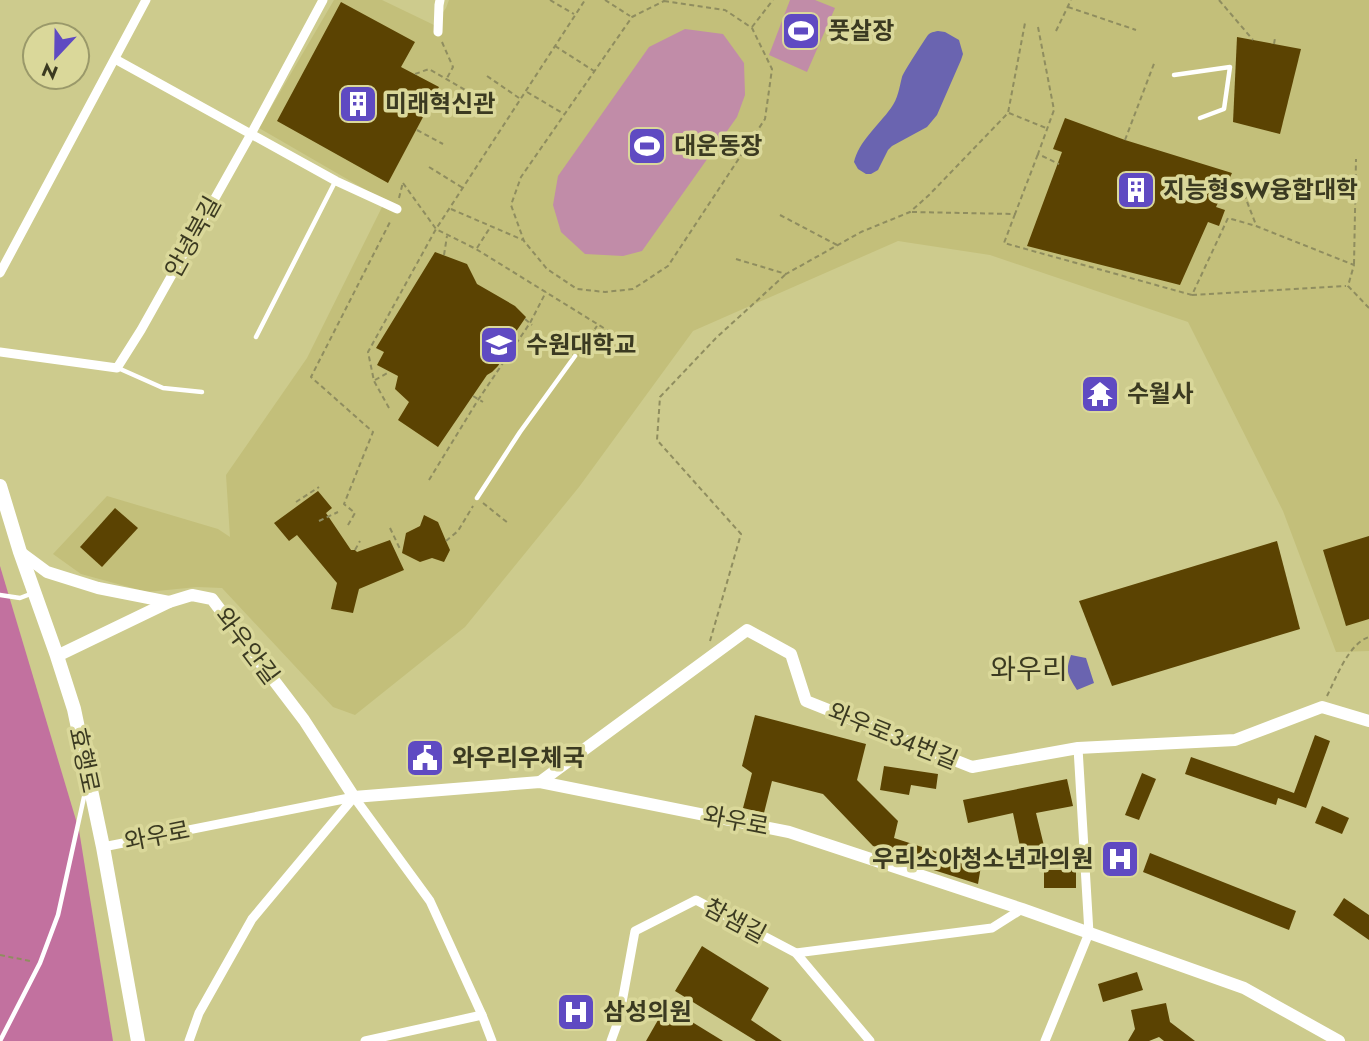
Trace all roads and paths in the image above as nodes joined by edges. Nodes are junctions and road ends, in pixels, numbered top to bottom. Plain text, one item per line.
1 (146, 0) edge
2 (323, 0) edge
3 (550, 0) edge
4 (585, 0) edge
5 (605, 0) edge
6 (773, 0) edge
7 (1071, 0) edge
8 (1219, 0) edge
9 (436, 2) edge
10 (1068, 6) junction
11 (575, 15) junction
12 (632, 17) junction
13 (1025, 23) dead end
14 (1038, 27) dead end
15 (752, 28) junction
16 (1136, 30) dead end
17 (438, 32) joint
18 (1056, 32) dead end
19 (1275, 38) dead end
20 (1253, 40) dead end
21 (1275, 44) dead end
22 (555, 46) junction
23 (115, 59) junction
24 (1155, 61) dead end
25 (595, 72) junction
26 (415, 74) dead end
27 (1174, 75) dead end
28 (487, 76) dead end
29 (446, 79) junction
30 (526, 91) junction
31 (474, 95) dead end
32 (520, 99) junction
33 (1008, 113) junction
34 (565, 115) junction
35 (1200, 118) dead end
36 (1047, 128) junction
37 (417, 130) dead end
38 (251, 134) junction
39 (1125, 140) dead end
40 (443, 144) dead end
41 (1038, 155) junction
42 (1356, 159) dead end
43 (1059, 164) dead end
44 (429, 167) dead end
45 (336, 181) junction
46 (1241, 186) dead end
47 (464, 188) junction
48 (397, 209) junction
49 (451, 209) junction
50 (910, 212) junction
51 (1015, 214) junction
52 (780, 215) dead end
53 (491, 226) junction
54 (1256, 226) junction
55 (436, 229) junction
56 (447, 235) junction
57 (524, 241) junction
58 (838, 245) junction
59 (476, 249) junction
60 (444, 255) dead end
61 (736, 259) dead end
62 (1354, 265) junction
63 (0, 273) edge
64 (786, 274) junction
65 (1348, 286) junction
66 (546, 292) junction
67 (1192, 296) junction
68 (1369, 308) edge
69 (525, 318) dead end
70 (531, 324) junction
71 (598, 324) junction
72 (256, 337) dead end
73 (628, 343) dead end
74 (0, 352) edge
75 (575, 356) joint
76 (117, 368) junction
77 (389, 372) dead end
78 (374, 381) junction
79 (202, 392) dead end
80 (473, 396) dead end
81 (478, 400) junction
82 (483, 402) dead end
83 (389, 408) dead end
84 (429, 480) dead end
85 (0, 486) edge
86 (319, 487) dead end
87 (477, 498) junction
88 (296, 502) dead end
89 (338, 512) dead end
90 (319, 521) dead end
91 (508, 523) dead end
92 (348, 525) dead end
93 (390, 528) dead end
94 (360, 541) dead end
95 (446, 541) dead end
96 (400, 549) dead end
97 (355, 550) dead end
98 (20, 552) junction
99 (35, 593) junction
100 (0, 595) edge
101 (169, 602) junction
102 (1369, 637) edge
103 (57, 656) junction
104 (704, 661) junction
105 (1322, 707) junction
106 (1369, 721) edge
107 (1078, 748) junction
108 (88, 777) junction
109 (540, 782) junction
110 (354, 797) junction
111 (103, 847) junction
112 (1023, 909) junction
113 (1089, 933) junction
114 (796, 953) junction
115 (0, 955) edge
116 (40, 963) junction
117 (482, 1015) junction
118 (402, 1037) edge
119 (0, 1041) edge
120 (138, 1041) edge
121 (189, 1041) edge
122 (365, 1041) edge
123 (492, 1041) edge
124 (611, 1041) edge
125 (870, 1041) edge
126 (1045, 1041) edge
127 (1339, 1041) edge

1 - 23 street
2 - 38 street, 안녕북길
3 - 11 path
4 - 11 path
5 - 12 path
6 - 15 path
7 - 10 path
8 - 20 path
9 - 17 street
10 - 16 path
10 - 18 path
11 - 22 path
12 - 15 path
12 - 25 path
13 - 33 path
14 - 36 path
15 - 57 path
17 - 29 path
19 - 21 path
22 - 25 path
22 - 30 path
23 - 38 street
23 - 63 street
24 - 39 path
25 - 34 path
26 - 29 path
27 - 35 lane
28 - 32 path
29 - 31 path
30 - 32 path
30 - 34 path
32 - 47 path
33 - 36 path
33 - 50 path
34 - 57 path
36 - 41 path
37 - 40 path
38 - 45 street
38 - 76 street, 안녕북길
41 - 43 path
41 - 51 path
42 - 62 path
44 - 47 path
45 - 48 street
45 - 72 lane
46 - 54 path
47 - 49 path
48 - 55 path
48 - 92 path
49 - 53 path
49 - 55 path
50 - 51 path
50 - 58 path
51 - 67 path
52 - 58 path
53 - 57 path
53 - 59 path
54 - 62 path
54 - 67 path
55 - 56 path
55 - 78 path
56 - 59 path
56 - 60 path
58 - 64 path
59 - 66 path
61 - 64 path
62 - 65 path
64 - 104 path
65 - 67 path
65 - 68 path
66 - 70 path
66 - 71 path
69 - 70 path
70 - 81 path
71 - 73 path
71 - 75 path
74 - 76 street
75 - 87 lane
76 - 79 lane
77 - 78 path
78 - 83 path
80 - 81 path
81 - 82 path
81 - 84 path
85 - 98 main road, 효행로
86 - 88 path
87 - 91 path
87 - 95 path
89 - 90 path
93 - 96 path
94 - 97 path
98 - 99 main road, 효행로
98 - 101 street
99 - 100 lane
99 - 103 main road, 효행로
101 - 103 street, 와우안길
101 - 110 street, 와우안길
102 - 105 path
103 - 108 main road, 효행로
104 - 107 street, 와우로34번길
104 - 109 street, 와우로34번길
105 - 106 street
105 - 107 street, 와우로34번길
107 - 113 street
108 - 111 main road, 효행로
108 - 116 lane
109 - 110 street, 와우로
109 - 112 street, 와우로
110 - 111 street, 와우로
110 - 117 street, 와우안길
110 - 121 street
111 - 120 main road, 효행로
112 - 113 street, 와우로
112 - 114 street
113 - 126 street
113 - 127 street, 와우로
114 - 124 street, 참샘길
114 - 125 street, 참샘길
115 - 116 path
116 - 119 lane
117 - 118 street
117 - 123 street, 와우안길
118 - 122 street

